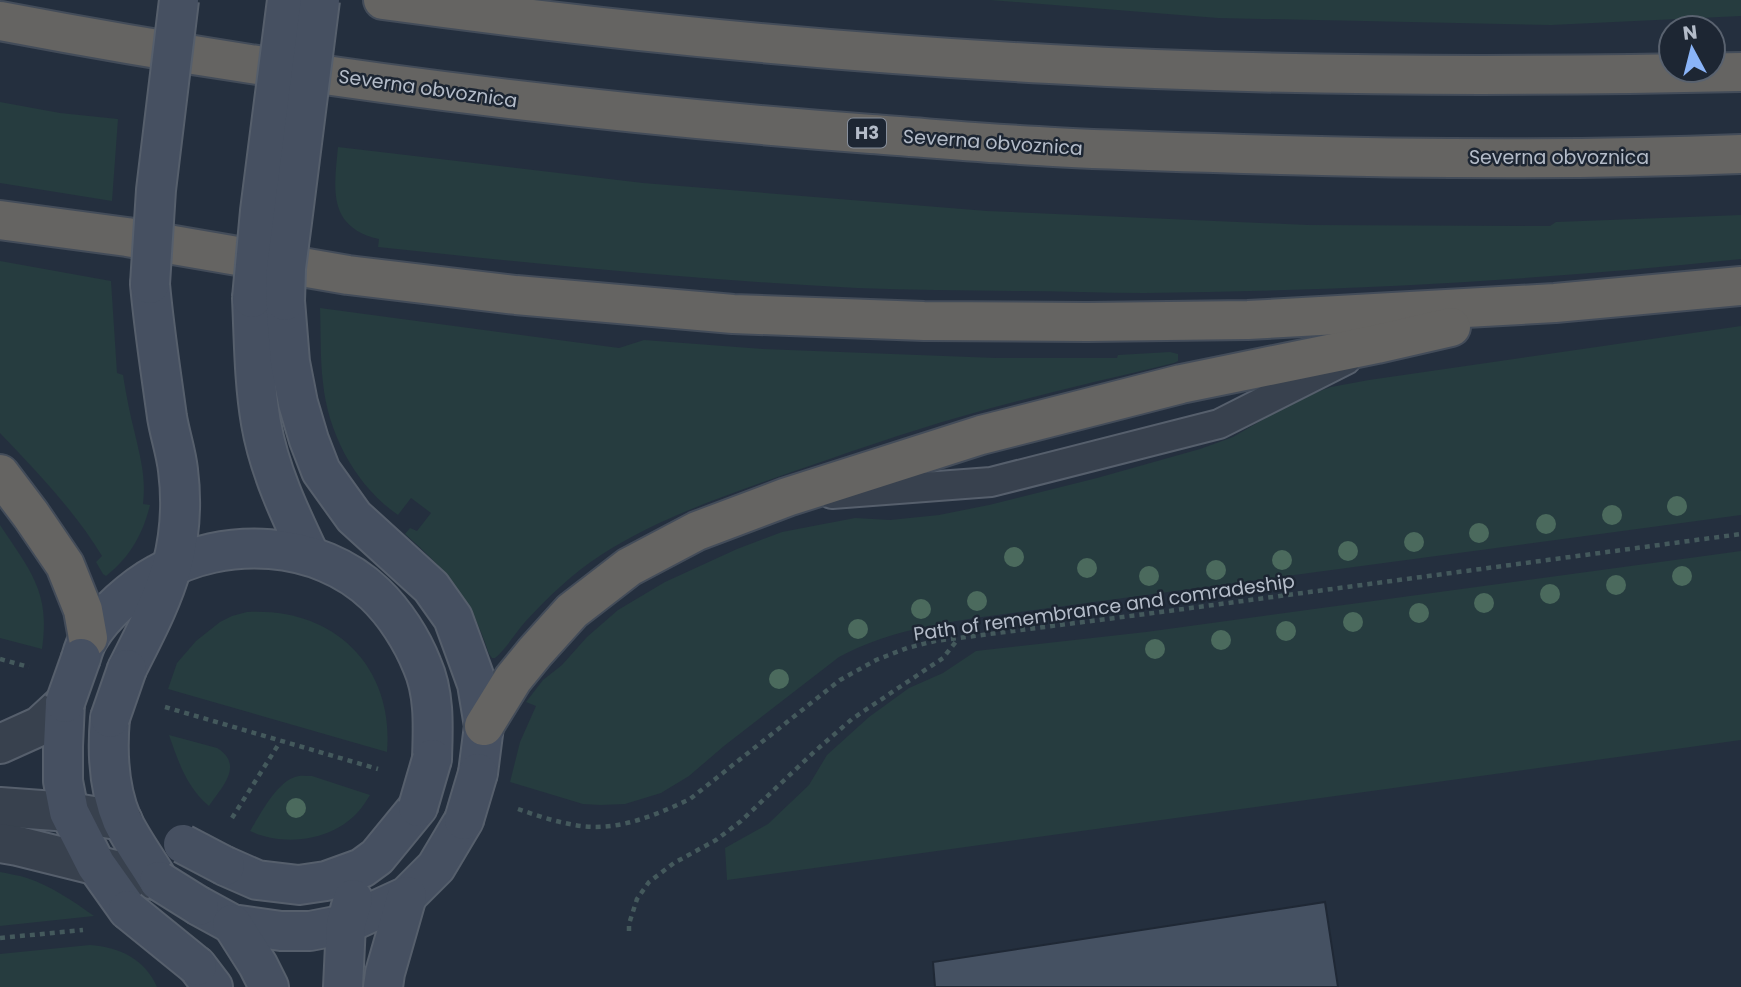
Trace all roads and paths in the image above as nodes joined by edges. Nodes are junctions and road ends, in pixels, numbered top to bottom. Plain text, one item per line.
1 (179, 0) edge
2 (287, 0) edge
3 (320, 0) edge
4 (383, 0) edge
5 (0, 21) edge
6 (1741, 72) edge
7 (289, 114) junction
8 (1741, 154) edge
9 (0, 220) edge
10 (1741, 286) edge
11 (268, 300) junction
12 (1555, 303) junction
13 (0, 474) edge
14 (1741, 534) edge
15 (310, 556) junction
16 (172, 565) junction
17 (959, 638) junction
18 (84, 648) junction
19 (65, 703) junction
20 (484, 726) junction
21 (281, 742) dead end
22 (0, 744) edge
23 (385, 771) dead end
24 (0, 807) edge
25 (515, 809) dead end
26 (69, 812) junction
27 (123, 821) junction
28 (0, 843) edge
29 (96, 865) junction
30 (362, 868) junction
31 (159, 881) junction
32 (407, 896) junction
33 (232, 924) junction
34 (346, 924) junction
35 (93, 929) dead end
36 (629, 931) dead end
37 (0, 937) edge
38 (205, 977) edge
39 (269, 987) edge
40 (343, 987) edge
41 (383, 987) edge

1 - 16 main road, bridge
2 - 7 main road, bridge
3 - 7 main road, bridge
4 - 6 highway
5 - 8 highway, Severna obvoznica / H3
7 - 11 main road, bridge
9 - 12 highway
10 - 12 highway
11 - 15 main road
11 - 20 main road
12 - 20 highway
13 - 18 highway
14 - 17 path, Path of remembrance and comradeship
15 - 16 main road
15 - 30 main road, bridge
16 - 18 main road
16 - 27 main road, bridge
17 - 25 path, Path of remembrance and comradeship
17 - 36 path
18 - 19 main road, bridge
19 - 22 street
19 - 26 main road
20 - 32 main road, bridge
21 - 23 path
24 - 26 street
26 - 27 street
26 - 29 main road
27 - 30 main road, bridge
27 - 31 main road
28 - 29 street
29 - 31 street
29 - 38 main road, bridge
30 - 34 main road
31 - 33 main road, bridge
32 - 34 main road
32 - 41 main road
33 - 34 main road
33 - 39 main road
34 - 40 main road
35 - 37 path

